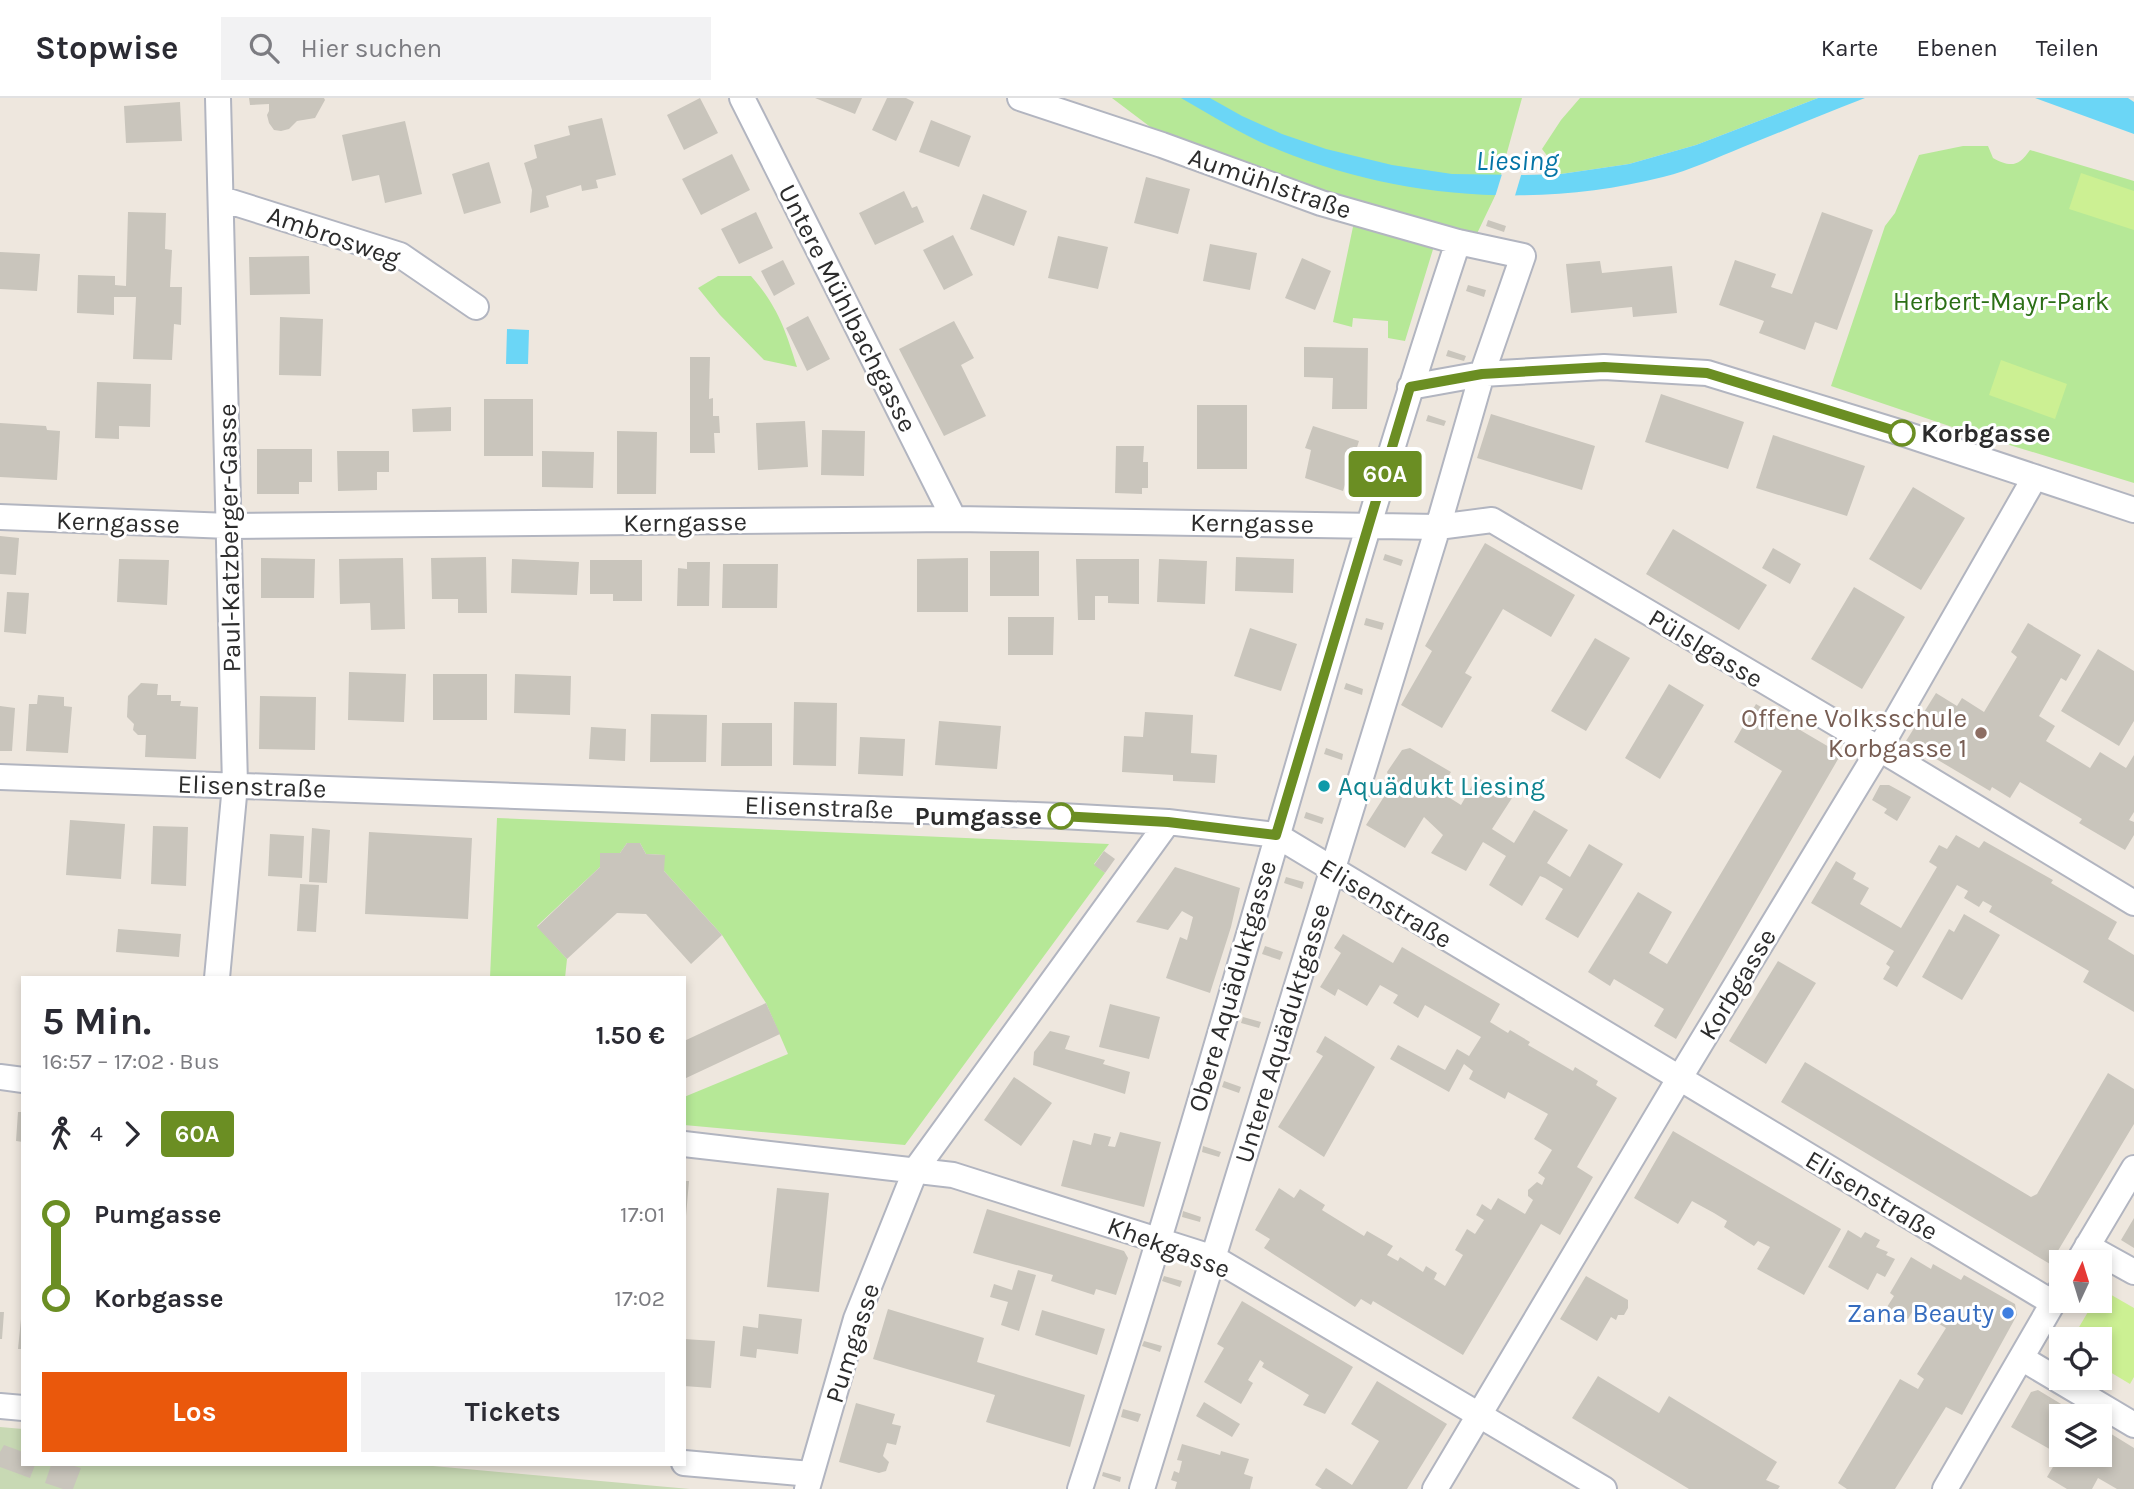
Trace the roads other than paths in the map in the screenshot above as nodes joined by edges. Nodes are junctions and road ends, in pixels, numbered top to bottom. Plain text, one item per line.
1 (218, 98) edge
2 (742, 98) edge
3 (1020, 98) edge
4 (222, 199) junction
5 (1458, 242) junction
6 (1523, 256) joint
7 (476, 307) dead end
8 (1482, 374) junction
9 (1410, 387) junction
10 (2035, 477) junction
11 (2134, 510) edge
12 (0, 517) edge
13 (954, 519) junction
14 (1370, 525) junction
15 (229, 526) junction
16 (1438, 527) junction
17 (1878, 751) junction
18 (0, 778) edge
19 (235, 785) junction
20 (1168, 822) junction
21 (1276, 835) junction
22 (1331, 870) junction
23 (2134, 903) edge
24 (217, 976) edge
25 (0, 1077) edge
26 (1679, 1079) junction
27 (21, 1080) edge
28 (686, 1144) edge
29 (2134, 1168) edge
30 (916, 1169) junction
31 (1159, 1239) junction
32 (2085, 1250) edge
33 (1214, 1258) junction
34 (2112, 1264) edge
35 (2134, 1272) edge
36 (2049, 1291) edge
37 (2049, 1311) edge
38 (2023, 1359) junction
39 (0, 1406) edge
40 (21, 1408) edge
41 (1479, 1414) junction
42 (2134, 1425) edge
43 (686, 1464) edge
44 (809, 1482) edge
45 (1080, 1489) edge
46 (1142, 1489) edge
47 (1435, 1489) edge
48 (1604, 1489) edge
49 (1945, 1489) edge

1 - 4 street, Paul-Katzberger-Gasse
2 - 13 street, Untere Mühlbachgasse
3 - 5 street, Aumühlstraße
4 - 7 street, Ambrosweg
4 - 15 street, Paul-Katzberger-Gasse
5 - 6 street, Aumühlstraße
5 - 9 street, Obere Aquäduktgasse
6 - 8 street, Untere Aquäduktgasse
8 - 9 street
8 - 10 street
8 - 16 street, Untere Aquäduktgasse
9 - 14 street, Obere Aquäduktgasse
10 - 11 street
10 - 17 street, Korbgasse
12 - 15 street, Kerngasse
13 - 14 street, Kerngasse
13 - 15 street, Kerngasse
14 - 16 street, Pülslgasse
14 - 21 street, Obere Aquäduktgasse
15 - 19 street, Paul-Katzberger-Gasse
16 - 17 street, Pülslgasse
16 - 22 street, Untere Aquäduktgasse
17 - 23 street, Pülslgasse
17 - 26 street, Korbgasse
18 - 19 street, Elisenstraße
19 - 20 street, Elisenstraße
19 - 24 street, Paul-Katzberger-Gasse
20 - 21 street, Elisenstraße
20 - 30 street, Pumgasse
21 - 22 street, Elisenstraße
21 - 31 street, Obere Aquäduktgasse
22 - 26 street, Elisenstraße
22 - 33 street, Untere Aquäduktgasse
25 - 27 street
26 - 36 street, Elisenstraße
26 - 41 street, Korbgasse
28 - 30 street, Khekgasse
29 - 32 street
30 - 31 street, Khekgasse
30 - 44 street, Pumgasse
31 - 33 street, Khekgasse
31 - 45 street, Obere Aquäduktgasse
33 - 41 street, Khekgasse
33 - 46 street, Untere Aquäduktgasse
34 - 35 street
37 - 38 street
38 - 42 street
38 - 49 street
39 - 40 street
41 - 47 street, Korbgasse
41 - 48 street, Khekgasse
43 - 44 street

